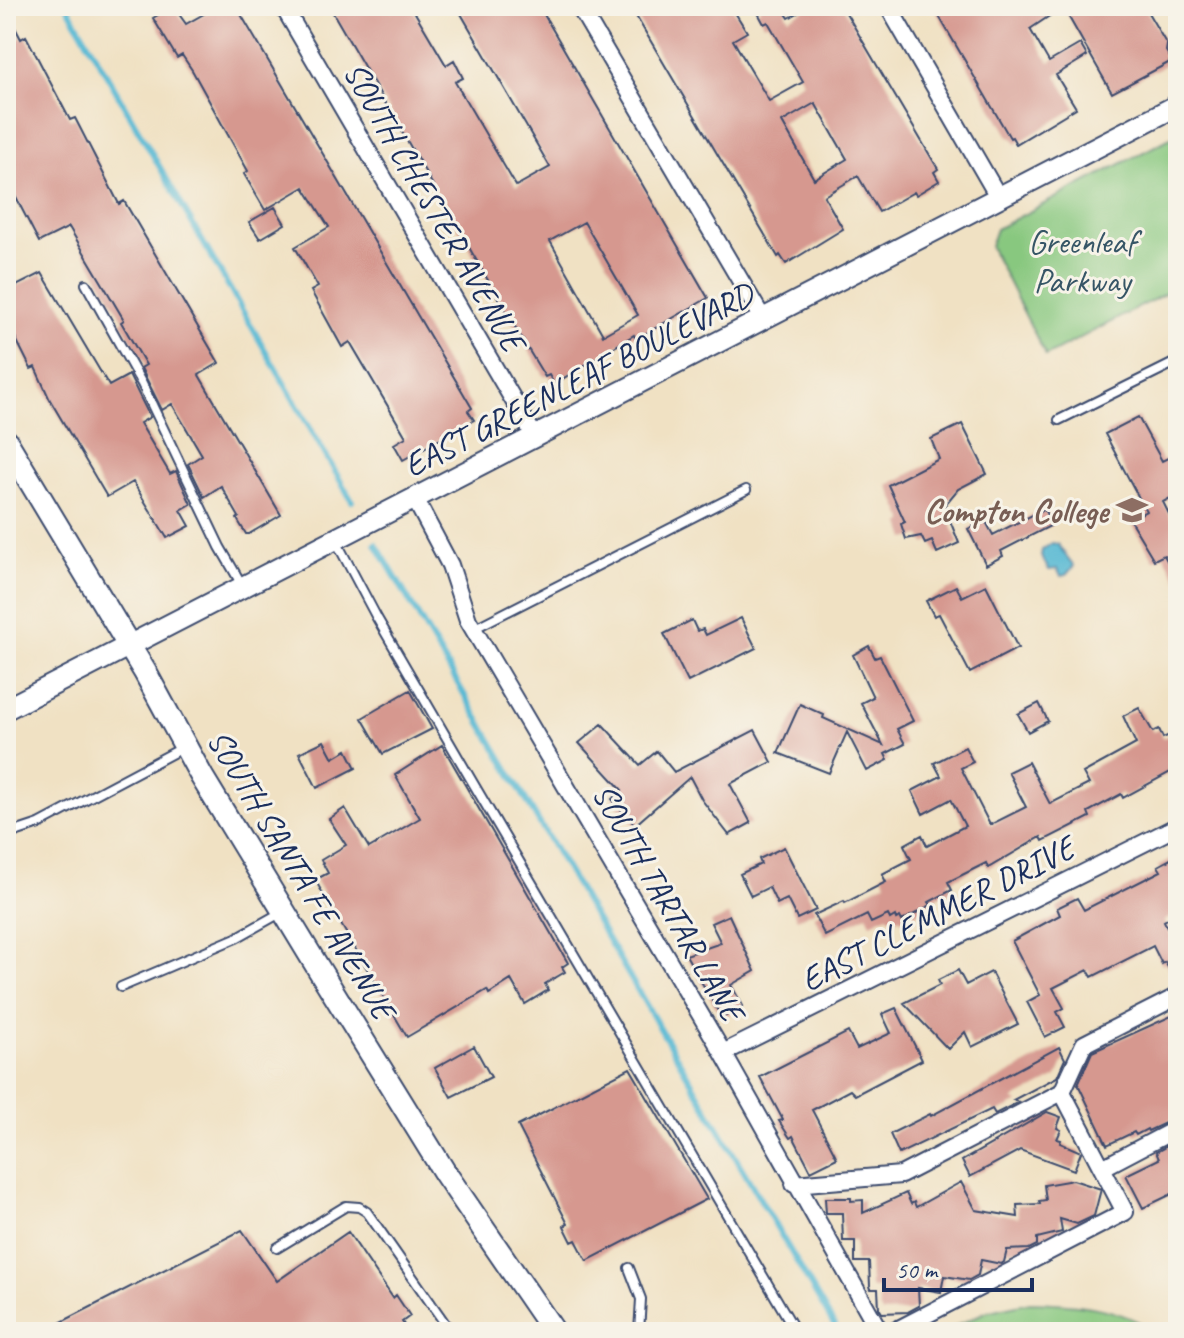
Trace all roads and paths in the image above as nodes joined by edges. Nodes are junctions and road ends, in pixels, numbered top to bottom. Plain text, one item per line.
1 (283, 6) edge
2 (579, 6) edge
3 (888, 6) edge
4 (1178, 105) edge
5 (999, 198) junction
6 (86, 284) dead end
7 (763, 319) junction
8 (1178, 361) edge
9 (1059, 420) dead end
10 (535, 437) junction
11 (6, 441) edge
12 (746, 490) dead end
13 (415, 499) junction
14 (335, 540) junction
15 (243, 586) junction
16 (473, 629) junction
17 (129, 646) junction
18 (6, 709) edge
19 (185, 747) junction
20 (1178, 826) edge
21 (6, 835) edge
22 (283, 911) junction
23 (121, 987) dead end
24 (1178, 996) edge
25 (723, 1053) junction
26 (1062, 1092) junction
27 (1178, 1128) edge
28 (1102, 1168) junction
29 (794, 1184) junction
30 (277, 1248) dead end
31 (629, 1268) dead end
32 (451, 1332) edge
33 (554, 1332) edge
34 (639, 1332) edge
35 (796, 1332) edge
36 (880, 1332) edge
37 (893, 1332) edge

1 - 10 street, SOUTH CHESTER AVENUE
2 - 7 street
3 - 5 street
4 - 5 street, EAST GREENLEAF BOULEVARD
5 - 7 street, EAST GREENLEAF BOULEVARD
6 - 15 lane
7 - 10 street, EAST GREENLEAF BOULEVARD
8 - 9 lane
10 - 13 street, EAST GREENLEAF BOULEVARD
11 - 17 main road, SOUTH SANTA FE AVENUE
12 - 16 lane
13 - 14 street, EAST GREENLEAF BOULEVARD
13 - 16 street, SOUTH TARTAR LANE
14 - 15 street, EAST GREENLEAF BOULEVARD
14 - 35 lane
15 - 17 street, EAST GREENLEAF BOULEVARD
16 - 25 street, SOUTH TARTAR LANE
17 - 18 street, EAST GREENLEAF BOULEVARD
17 - 19 main road, SOUTH SANTA FE AVENUE
19 - 21 lane
19 - 22 main road, SOUTH SANTA FE AVENUE
20 - 25 street, EAST CLEMMER DRIVE
22 - 23 lane
22 - 33 main road, SOUTH SANTA FE AVENUE
24 - 26 street
25 - 29 street, SOUTH TARTAR LANE
26 - 28 street
26 - 29 street
27 - 28 street
28 - 37 street
29 - 36 street, SOUTH TARTAR LANE
30 - 32 lane
31 - 34 lane

